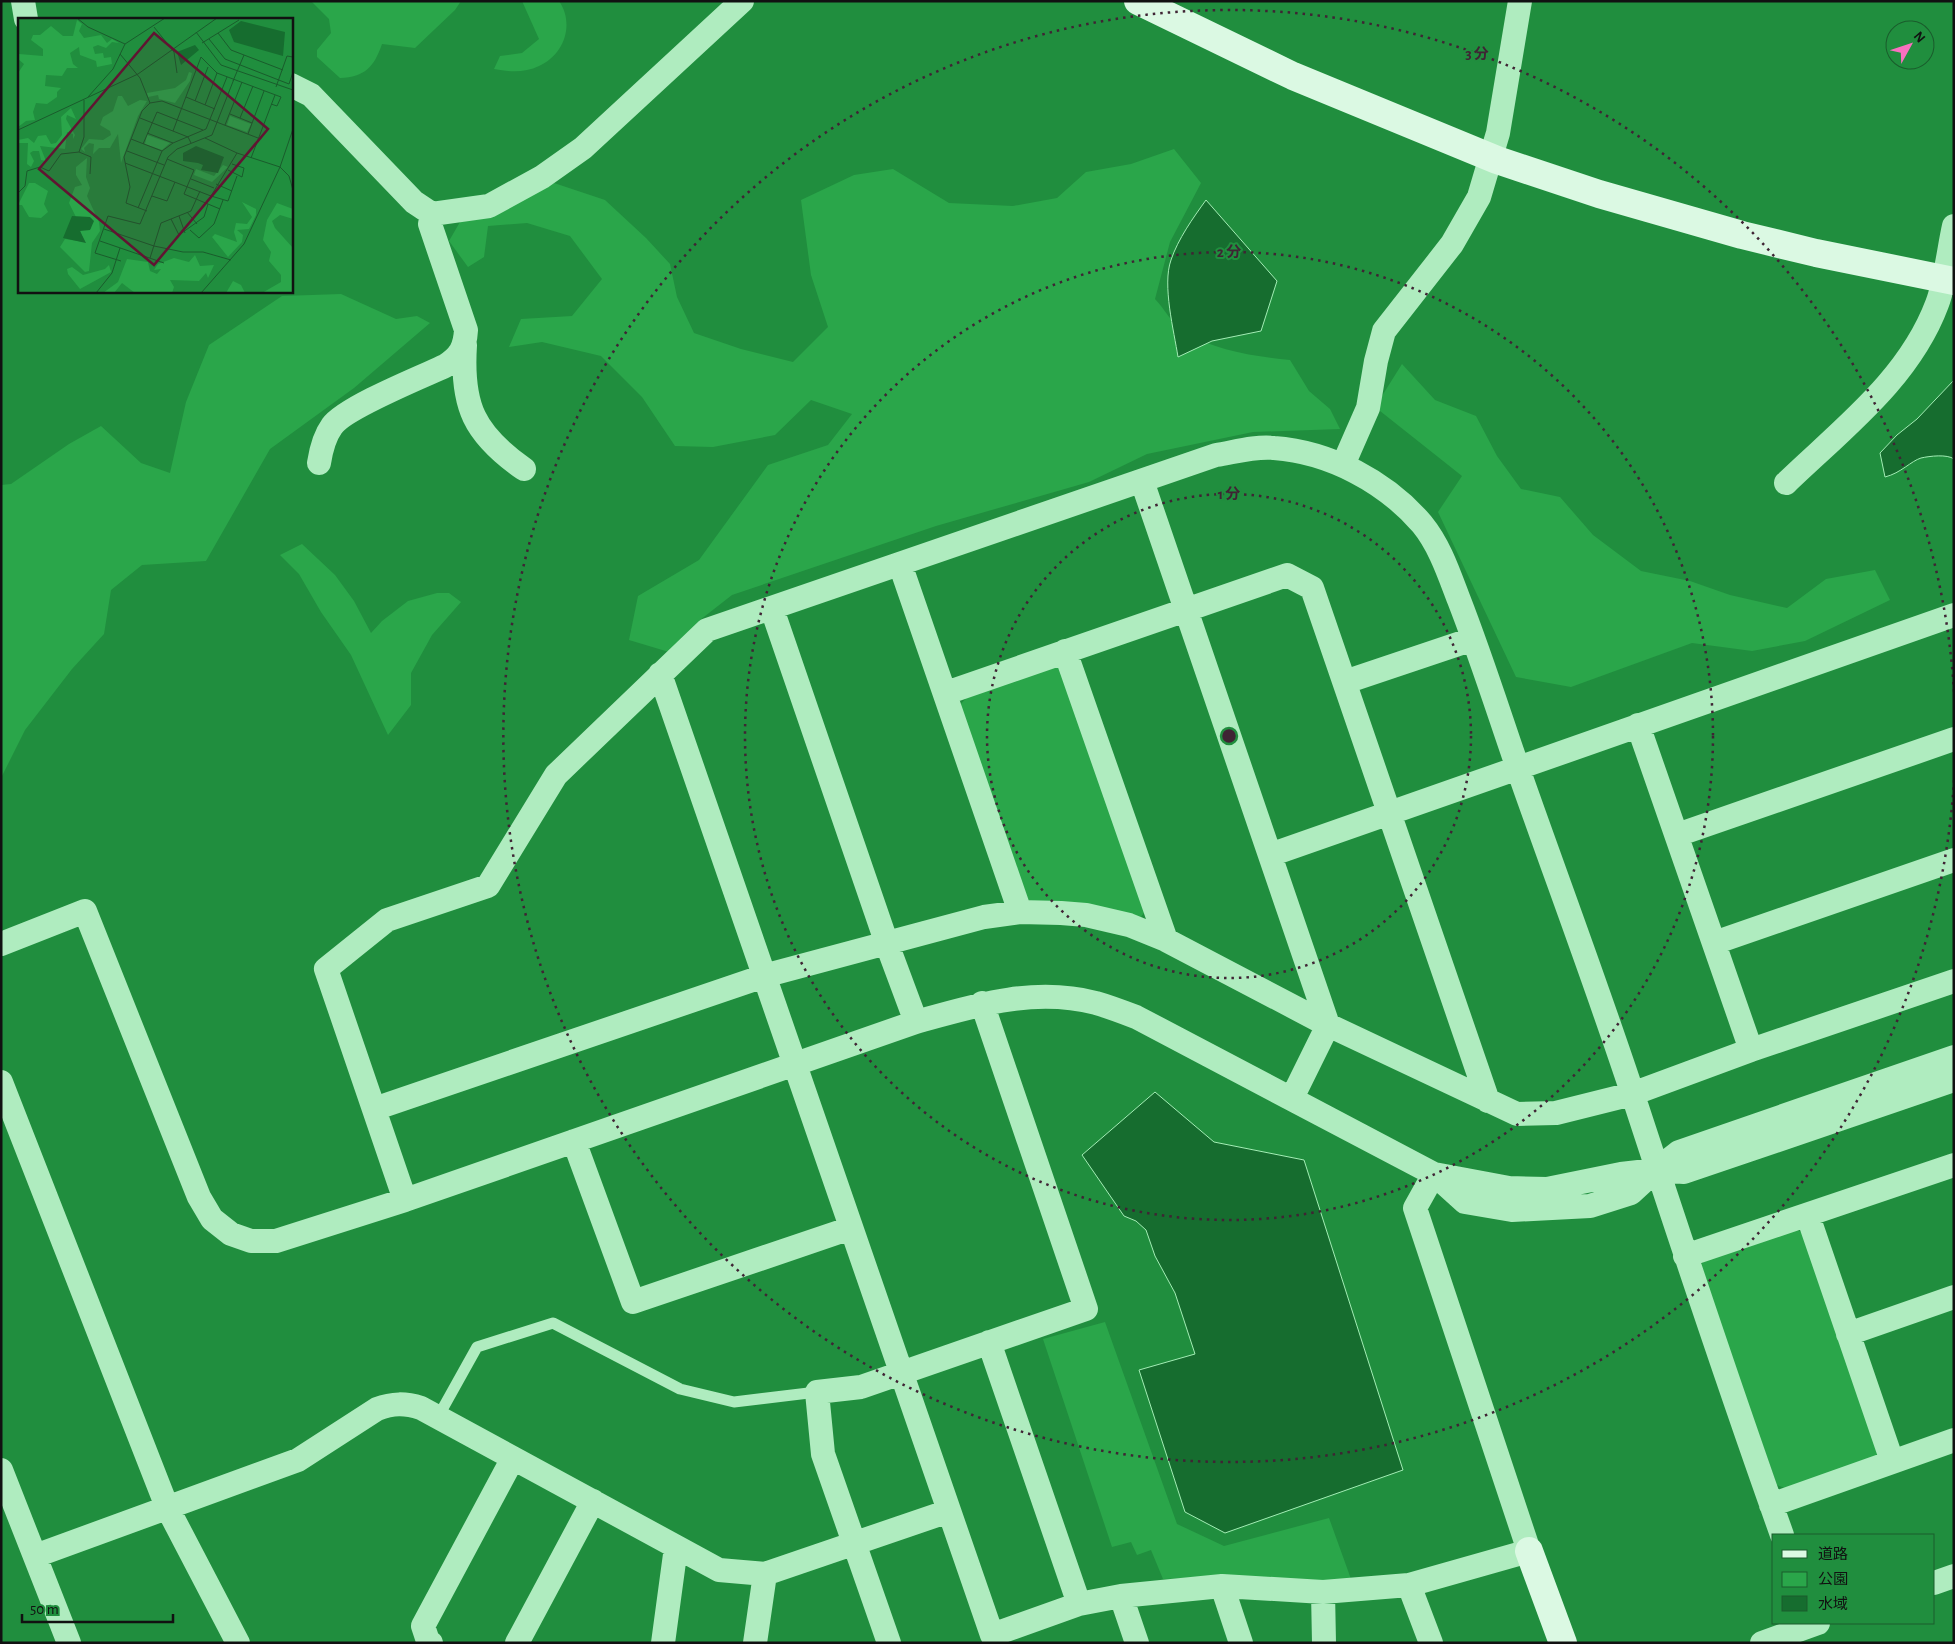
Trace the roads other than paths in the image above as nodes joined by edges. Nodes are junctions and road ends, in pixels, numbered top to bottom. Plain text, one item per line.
1 (23, 1) edge
2 (742, 1) edge
3 (1138, 1) edge
4 (1520, 1) edge
5 (26, 18) edge
6 (292, 85) edge
7 (1491, 158) junction
8 (432, 214) junction
9 (1954, 226) edge
10 (1948, 280) edge
11 (465, 345) junction
12 (319, 463) dead end
13 (1342, 465) junction
14 (524, 469) dead end
15 (1142, 481) junction
16 (1786, 483) dead end
17 (900, 564) junction
18 (772, 608) junction
19 (1184, 609) junction
20 (1954, 615) edge
21 (1473, 639) junction
22 (1065, 651) junction
23 (660, 674) junction
24 (1345, 682) junction
25 (946, 693) junction
26 (1638, 725) junction
27 (1954, 739) edge
28 (1517, 767) junction
29 (1389, 813) junction
30 (1677, 835) junction
31 (1270, 855) junction
32 (1954, 860) edge
33 (1020, 912) junction
34 (1166, 940) junction
35 (1714, 943) junction
36 (1, 944) edge
37 (887, 944) junction
38 (764, 976) junction
39 (1954, 981) edge
40 (982, 1003) junction
41 (916, 1022) junction
42 (1328, 1025) junction
43 (1751, 1050) junction
44 (1954, 1057) edge
45 (796, 1064) junction
46 (1954, 1080) edge
47 (1, 1082) edge
48 (1632, 1094) junction
49 (1292, 1098) junction
50 (1488, 1101) junction
51 (374, 1109) junction
52 (574, 1140) junction
53 (1954, 1165) edge
54 (1656, 1170) junction
55 (1434, 1174) junction
56 (405, 1200) junction
57 (1808, 1216) junction
58 (851, 1228) junction
59 (1685, 1256) junction
60 (1954, 1297) edge
61 (1848, 1334) junction
62 (990, 1342) junction
63 (901, 1373) junction
64 (817, 1392) junction
65 (438, 1417) junction
66 (1954, 1440) edge
67 (513, 1458) junction
68 (1892, 1461) junction
69 (1, 1470) edge
70 (593, 1501) junction
71 (1771, 1505) junction
72 (167, 1507) junction
73 (949, 1511) junction
74 (1782, 1534) edge
75 (855, 1543) junction
76 (676, 1547) junction
77 (1529, 1551) junction
78 (35, 1556) junction
79 (765, 1574) junction
80 (1954, 1576) edge
81 (1935, 1583) edge
82 (1409, 1585) junction
83 (1222, 1586) junction
84 (1323, 1592) junction
85 (1121, 1596) junction
86 (1079, 1604) junction
87 (1812, 1624) edge
88 (993, 1639) edge
89 (69, 1643) edge
90 (238, 1643) edge
91 (431, 1643) edge
92 (517, 1643) edge
93 (663, 1643) edge
94 (755, 1643) edge
95 (889, 1643) edge
96 (1136, 1643) edge
97 (1242, 1643) edge
98 (1324, 1643) edge
99 (1431, 1643) edge
100 (1563, 1643) edge
101 (1762, 1643) edge

1 - 5 street
2 - 8 street
3 - 7 street
4 - 7 street
6 - 8 street
7 - 10 street
7 - 13 street
8 - 11 street
9 - 10 street
10 - 16 street
11 - 12 street
11 - 14 street
13 - 15 street
13 - 21 street
15 - 17 street
15 - 19 street
17 - 18 street
17 - 25 street
18 - 23 street
18 - 37 street
19 - 22 street
19 - 24 street
19 - 31 street
20 - 26 street
21 - 24 street
21 - 28 street
22 - 25 street
22 - 34 street
23 - 38 street
23 - 51 street
24 - 29 street
25 - 33 street
26 - 28 street
26 - 30 street
27 - 30 street
28 - 29 street
28 - 48 street
29 - 31 street
29 - 50 street
30 - 35 street
31 - 42 street
32 - 35 street
33 - 34 street
33 - 37 street
34 - 42 street
35 - 43 street
36 - 56 street
37 - 38 street
37 - 41 street
38 - 45 street
38 - 51 street
39 - 43 street
40 - 41 street
40 - 49 street
40 - 62 street
41 - 45 street
42 - 49 street
42 - 50 street
43 - 48 street
44 - 54 street
45 - 52 street
45 - 58 street
46 - 54 street
47 - 72 street
48 - 50 street
48 - 54 street
49 - 55 street
51 - 56 street
52 - 56 street
52 - 58 street
53 - 57 street
54 - 55 street
54 - 59 street
55 - 77 street
57 - 59 street
57 - 61 street
58 - 63 street
59 - 71 street
60 - 61 street
61 - 68 street
62 - 63 street
62 - 86 street
63 - 64 street
63 - 73 street
64 - 65 lane
64 - 75 street
65 - 67 street
65 - 72 street
66 - 68 street
67 - 70 street
67 - 91 street
68 - 71 street
69 - 78 street
70 - 76 street
70 - 92 street
71 - 74 street
72 - 78 street
72 - 90 street
73 - 75 street
73 - 88 street
75 - 79 street
75 - 95 street
76 - 79 street
76 - 93 street
77 - 82 street
77 - 100 street
78 - 89 street
79 - 94 street
80 - 81 street
82 - 84 street
82 - 99 street
83 - 84 street
83 - 85 street
83 - 97 street
84 - 98 street
85 - 86 street
85 - 96 street
86 - 88 street
87 - 101 street

